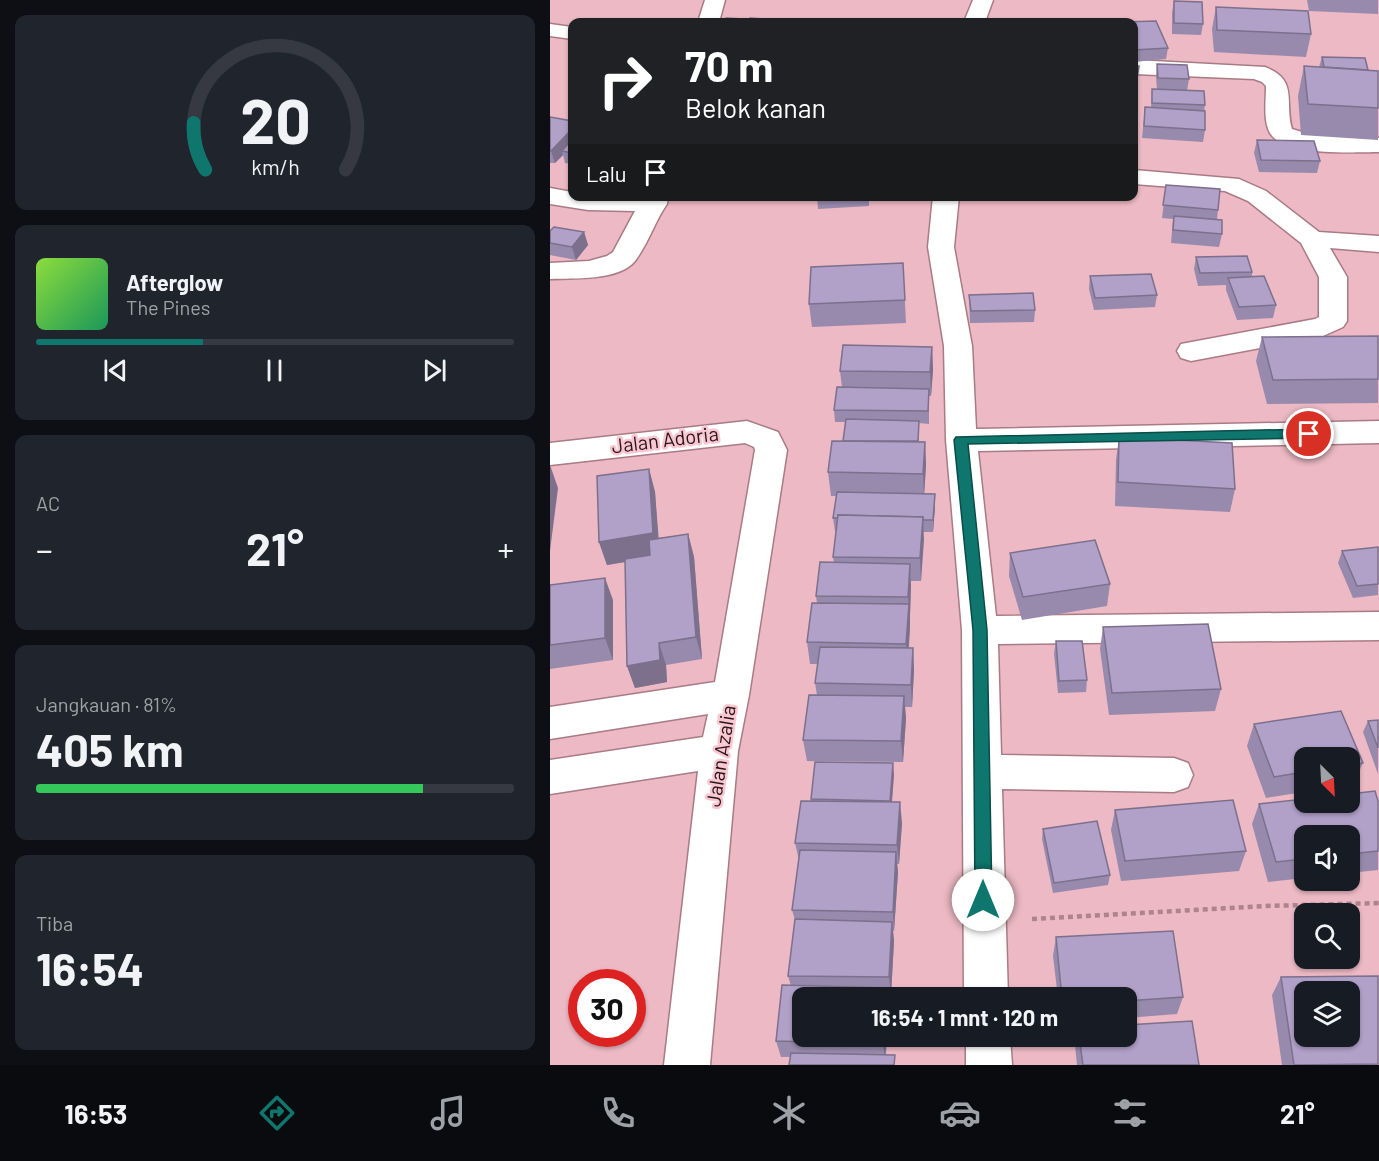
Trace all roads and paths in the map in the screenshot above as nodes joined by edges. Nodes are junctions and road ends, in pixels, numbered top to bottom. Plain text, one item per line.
1 (715, 0) edge
2 (983, 0) edge
3 (710, 18) edge
4 (976, 18) edge
5 (550, 30) edge
6 (568, 32) edge
7 (550, 50) edge
8 (568, 52) edge
9 (1138, 67) edge
10 (1378, 145) edge
11 (1138, 177) edge
12 (550, 196) edge
13 (568, 199) edge
14 (582, 201) edge
15 (622, 201) edge
16 (654, 201) edge
17 (946, 201) edge
18 (1312, 239) junction
19 (1378, 244) edge
20 (550, 271) edge
21 (1191, 351) dead end
22 (1378, 432) edge
23 (961, 440) junction
24 (771, 450) joint
25 (550, 454) edge
26 (1378, 626) edge
27 (980, 630) junction
28 (731, 695) junction
29 (550, 723) edge
30 (719, 751) junction
31 (982, 772) junction
32 (1174, 775) dead end
33 (550, 777) edge
34 (1378, 903) edge
35 (984, 922) junction
36 (986, 987) edge
37 (988, 1047) edge
38 (687, 1065) edge
39 (989, 1065) edge

1 - 3 street
2 - 4 street
5 - 6 street
7 - 8 street
9 - 10 street
11 - 18 street
12 - 13 street
14 - 15 street
16 - 20 street
17 - 23 street
18 - 19 street
18 - 21 street
22 - 23 street
23 - 27 street
24 - 25 street, Jalan Adoria
24 - 28 street, Jalan Azalia
26 - 27 street
27 - 31 street
28 - 29 street
28 - 30 street, Jalan Azalia
30 - 33 street
30 - 38 street, Jalan Azalia
31 - 32 street
31 - 35 street
34 - 35 path
35 - 36 street
37 - 39 street

